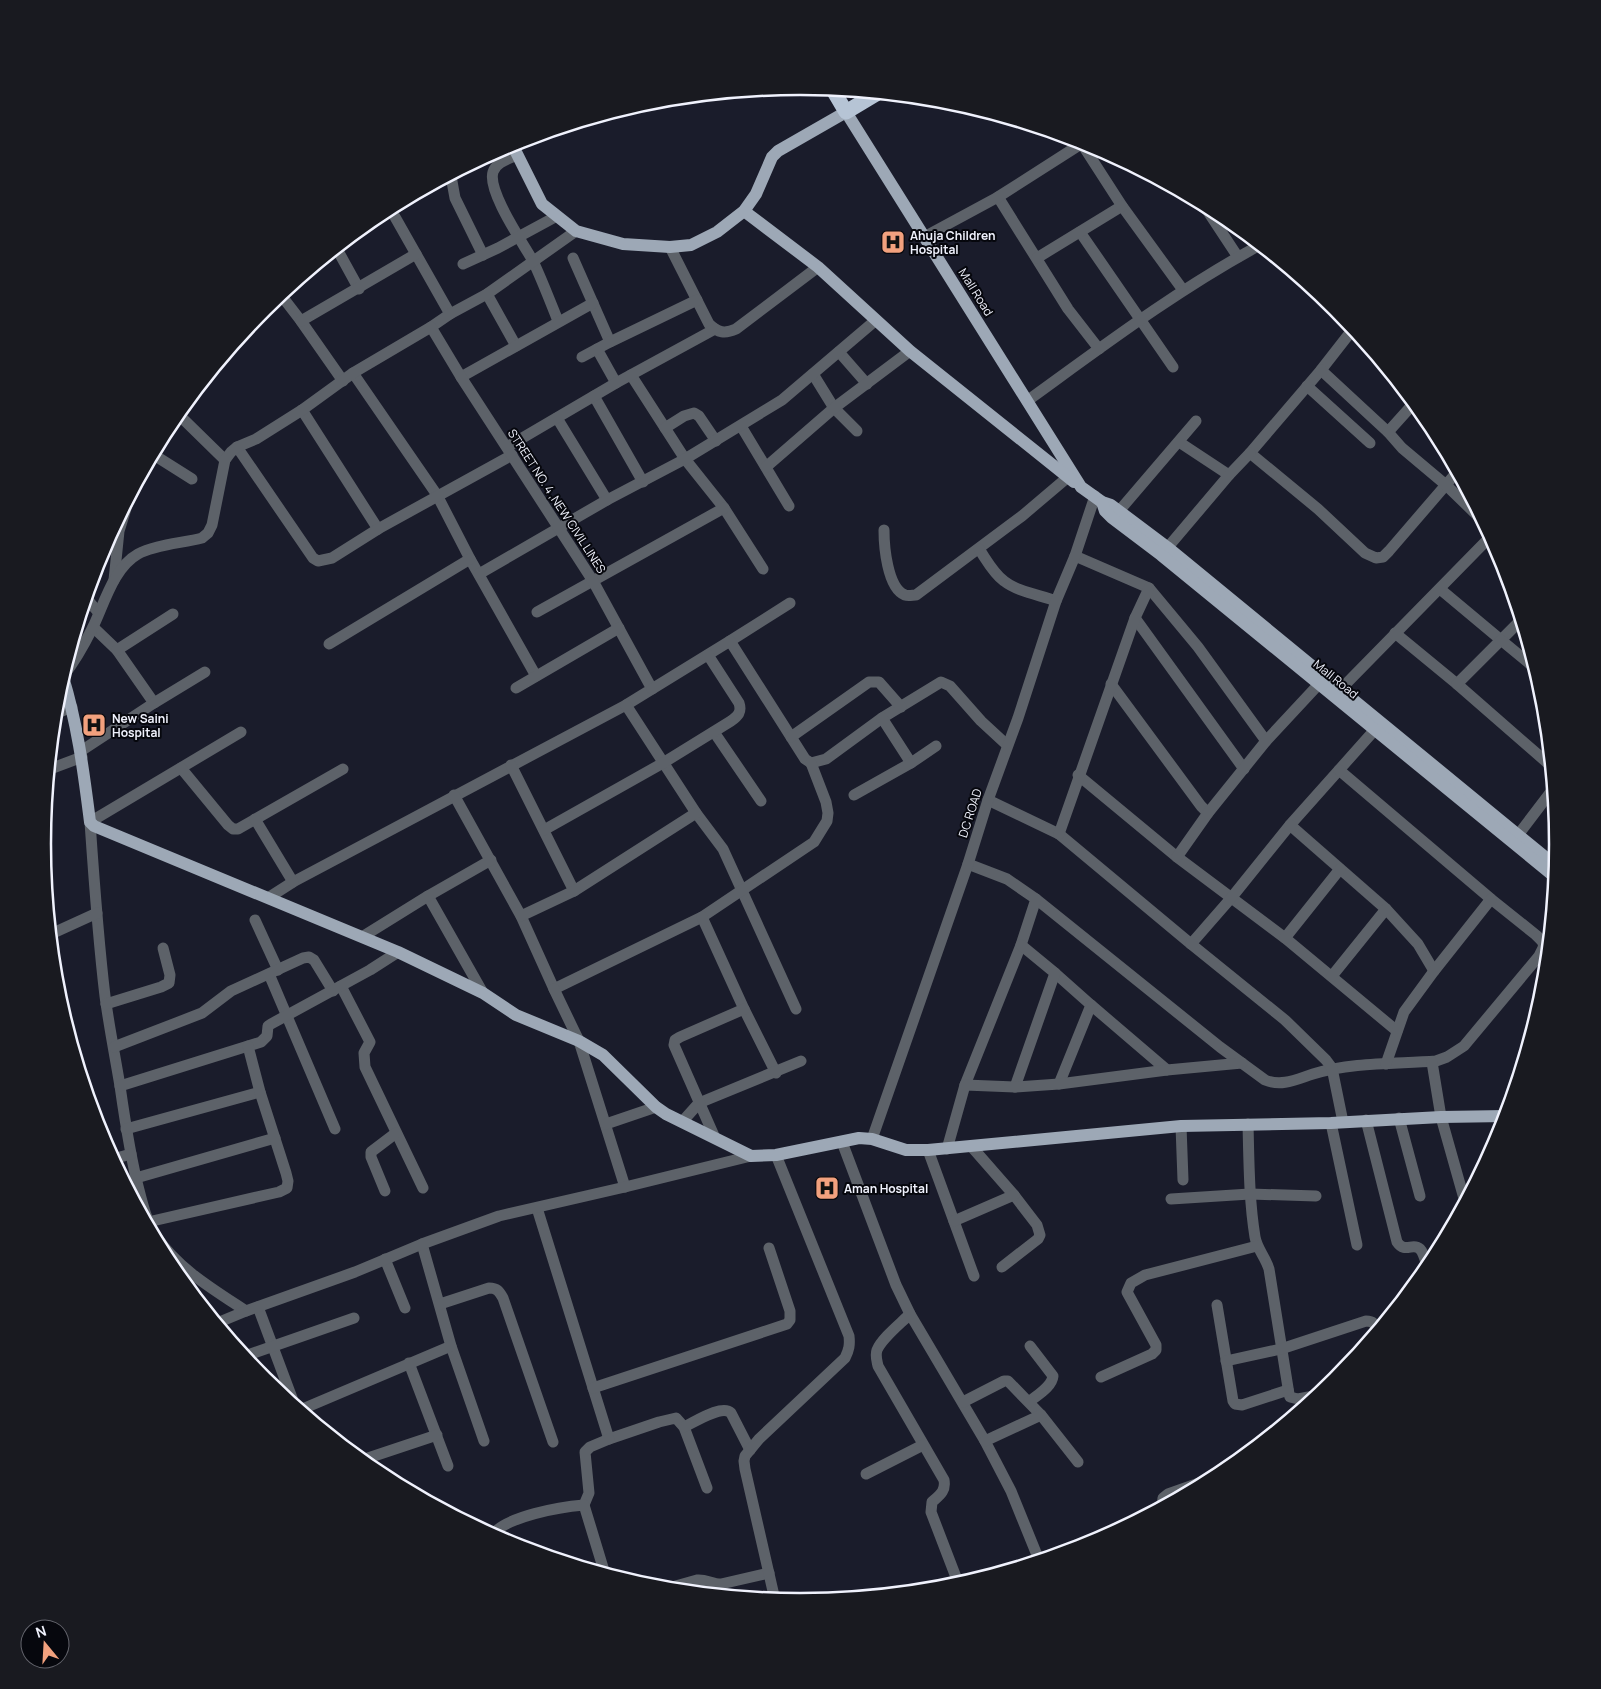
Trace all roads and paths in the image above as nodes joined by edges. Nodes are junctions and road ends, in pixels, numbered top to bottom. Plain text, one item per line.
1 (838, 97) edge
2 (868, 99) edge
3 (846, 112) junction
4 (1076, 148) edge
5 (515, 152) edge
6 (1089, 153) edge
7 (508, 155) edge
8 (452, 182) edge
9 (998, 197) junction
10 (1122, 206) junction
11 (744, 211) junction
12 (557, 216) junction
13 (395, 217) dead end
14 (1213, 220) edge
15 (576, 230) junction
16 (1080, 232) junction
17 (924, 237) junction
18 (518, 238) junction
19 (670, 248) junction
20 (1255, 249) edge
21 (340, 254) edge
22 (416, 254) junction
23 (483, 255) junction
24 (1238, 257) junction
25 (573, 258) dead end
26 (1036, 258) junction
27 (532, 261) junction
28 (463, 264) dead end
29 (818, 267) junction
30 (359, 289) junction
31 (1183, 290) junction
32 (487, 294) junction
33 (697, 300) junction
34 (286, 301) edge
35 (593, 303) junction
36 (450, 314) junction
37 (1141, 318) junction
38 (876, 320) junction
39 (302, 321) junction
40 (558, 321) junction
41 (431, 327) junction
42 (715, 329) junction
43 (1349, 334) edge
44 (610, 342) junction
45 (516, 346) junction
46 (597, 349) junction
47 (1099, 349) junction
48 (910, 351) junction
49 (839, 352) junction
50 (582, 357) dead end
51 (1173, 367) dead end
52 (1321, 370) junction
53 (353, 373) junction
54 (631, 374) junction
55 (813, 374) junction
56 (461, 377) junction
57 (343, 381) junction
58 (616, 383) junction
59 (867, 384) junction
60 (1308, 386) junction
61 (594, 396) junction
62 (1027, 402) junction
63 (834, 408) junction
64 (1409, 408) edge
65 (302, 410) junction
66 (557, 418) junction
67 (184, 420) edge
68 (1196, 421) dead end
69 (741, 426) junction
70 (665, 428) junction
71 (858, 431) dead end
72 (1388, 432) junction
73 (716, 441) junction
74 (1179, 442) junction
75 (1370, 442) dead end
76 (237, 447) junction
77 (509, 451) junction
78 (1250, 453) junction
79 (159, 458) edge
80 (685, 459) junction
81 (225, 460) junction
82 (766, 467) junction
83 (1229, 475) junction
84 (1068, 477) junction
85 (1453, 477) edge
86 (192, 479) dead end
87 (643, 482) junction
88 (1446, 485) junction
89 (1081, 487) junction
90 (437, 496) junction
91 (1099, 499) junction
92 (607, 500) junction
93 (789, 506) dead end
94 (1469, 507) edge
95 (724, 508) junction
96 (1119, 511) junction
97 (378, 529) junction
98 (558, 529) junction
99 (884, 530) dead end
100 (121, 531) edge
101 (1485, 542) edge
102 (979, 549) junction
103 (1164, 551) junction
104 (1075, 556) junction
105 (470, 559) junction
106 (763, 569) dead end
107 (479, 574) junction
108 (593, 581) junction
109 (114, 582) junction
110 (1149, 588) junction
111 (1440, 589) junction
112 (1056, 601) junction
113 (790, 603) dead end
114 (91, 604) edge
115 (98, 612) junction
116 (537, 612) dead end
117 (173, 614) dead end
118 (1135, 618) junction
119 (1516, 625) edge
120 (93, 627) junction
121 (619, 628) junction
122 (1395, 633) junction
123 (1501, 640) junction
124 (730, 641) junction
125 (329, 644) dead end
126 (117, 650) junction
127 (708, 655) junction
128 (75, 661) edge
129 (1526, 661) edge
130 (206, 672) dead end
131 (536, 676) junction
132 (1111, 684) junction
133 (1319, 684) junction
134 (1457, 684) junction
135 (516, 688) dead end
136 (652, 689) junction
137 (68, 692) edge
138 (1337, 693) junction
139 (154, 702) junction
140 (626, 705) junction
141 (72, 707) junction
142 (901, 707) junction
143 (64, 710) edge
144 (882, 718) junction
145 (1378, 726) junction
146 (241, 732) dead end
147 (714, 732) junction
148 (791, 737) junction
149 (1266, 741) junction
150 (1007, 745) junction
151 (936, 746) dead end
152 (82, 754) junction
153 (1544, 760) edge
154 (663, 763) junction
155 (811, 763) junction
156 (911, 763) junction
157 (56, 765) edge
158 (511, 766) junction
159 (181, 768) junction
160 (342, 769) dead end
161 (1244, 769) junction
162 (1339, 770) junction
163 (1078, 775) junction
164 (454, 795) junction
165 (854, 795) dead end
166 (1548, 796) edge
167 (988, 800) junction
168 (762, 801) dead end
169 (696, 813) junction
170 (1208, 813) junction
171 (255, 819) junction
172 (90, 822) junction
173 (1290, 826) junction
174 (544, 830) junction
175 (1058, 834) junction
176 (1518, 835) junction
177 (1177, 857) junction
178 (491, 860) junction
179 (968, 864) junction
180 (1549, 867) edge
181 (1549, 868) edge
182 (1340, 869) junction
183 (293, 882) junction
184 (574, 891) junction
185 (743, 891) junction
186 (428, 896) junction
187 (1232, 897) junction
188 (268, 898) junction
189 (1036, 899) junction
190 (1491, 899) junction
191 (1386, 909) junction
192 (97, 912) junction
193 (521, 916) junction
194 (702, 917) junction
195 (255, 920) dead end
196 (57, 931) edge
197 (362, 937) junction
198 (1285, 938) junction
199 (1543, 943) edge
200 (1191, 944) junction
201 (1021, 945) junction
202 (163, 948) dead end
203 (1542, 951) edge
204 (398, 952) junction
205 (1434, 971) junction
206 (273, 972) junction
207 (1055, 974) junction
208 (1332, 976) junction
209 (337, 988) junction
210 (554, 989) junction
211 (483, 993) junction
212 (106, 1004) junction
213 (1091, 1005) junction
214 (744, 1008) junction
215 (796, 1008) dead end
216 (287, 1016) junction
217 (1397, 1031) junction
218 (579, 1041) junction
219 (248, 1046) junction
220 (114, 1047) junction
221 (802, 1061) dead end
222 (1432, 1062) junction
223 (1242, 1063) junction
224 (1386, 1064) junction
225 (1332, 1068) junction
226 (1167, 1070) junction
227 (776, 1073) junction
228 (1059, 1084) junction
229 (965, 1085) junction
230 (120, 1086) junction
231 (1015, 1086) junction
232 (260, 1092) junction
233 (699, 1103) junction
234 (656, 1107) junction
235 (1441, 1116) junction
236 (1499, 1116) edge
237 (1399, 1118) junction
238 (1366, 1120) junction
239 (682, 1122) junction
240 (1337, 1122) junction
241 (606, 1124) junction
242 (1248, 1124) junction
243 (1181, 1126) junction
244 (126, 1129) junction
245 (335, 1129) dead end
246 (396, 1133) junction
247 (275, 1138) junction
248 (715, 1138) junction
249 (872, 1139) junction
250 (842, 1142) junction
251 (971, 1146) junction
252 (947, 1149) junction
253 (928, 1150) junction
254 (131, 1154) junction
255 (776, 1155) junction
256 (751, 1156) junction
257 (120, 1157) edge
258 (136, 1178) junction
259 (1184, 1180) dead end
260 (625, 1187) junction
261 (423, 1188) dead end
262 (385, 1191) dead end
263 (1250, 1194) junction
264 (1463, 1194) edge
265 (1014, 1195) junction
266 (1316, 1196) dead end
267 (1420, 1196) dead end
268 (1171, 1199) dead end
269 (142, 1201) edge
270 (537, 1208) junction
271 (153, 1221) edge
272 (954, 1221) junction
273 (422, 1244) junction
274 (1357, 1245) dead end
275 (1257, 1246) junction
276 (769, 1248) dead end
277 (386, 1259) junction
278 (1424, 1259) edge
279 (178, 1261) edge
280 (1002, 1266) dead end
281 (974, 1276) dead end
282 (440, 1304) junction
283 (1216, 1305) dead end
284 (258, 1307) junction
285 (405, 1308) dead end
286 (246, 1311) junction
287 (910, 1314) junction
288 (354, 1318) dead end
289 (222, 1321) edge
290 (1376, 1325) edge
291 (451, 1346) junction
292 (1030, 1346) dead end
293 (272, 1347) junction
294 (1282, 1349) junction
295 (251, 1354) edge
296 (1226, 1361) junction
297 (409, 1363) junction
298 (1101, 1377) dead end
299 (593, 1388) junction
300 (1288, 1390) junction
301 (290, 1392) edge
302 (1306, 1397) edge
303 (963, 1402) junction
304 (1029, 1402) junction
305 (306, 1408) edge
306 (1041, 1415) junction
307 (684, 1427) junction
308 (437, 1435) junction
309 (609, 1439) junction
310 (484, 1441) dead end
311 (986, 1441) junction
312 (553, 1442) dead end
313 (923, 1445) junction
314 (750, 1450) junction
315 (370, 1457) edge
316 (1078, 1462) dead end
317 (448, 1466) dead end
318 (866, 1474) dead end
319 (706, 1488) dead end
320 (1181, 1490) edge
321 (1163, 1500) edge
322 (584, 1505) junction
323 (498, 1529) edge
324 (1038, 1555) edge
325 (603, 1567) edge
326 (769, 1573) junction
327 (956, 1577) edge
328 (683, 1584) edge
329 (713, 1588) edge
330 (715, 1588) edge
331 (773, 1593) edge

1 - 3 highway, Mall Road
2 - 3 highway
3 - 11 main road
3 - 17 main road, Mall Road
4 - 9 street
5 - 12 main road
6 - 10 street
7 - 18 street
8 - 23 street
9 - 17 street
9 - 26 street
10 - 16 street
10 - 31 street
11 - 19 main road
11 - 29 main road
12 - 15 main road
12 - 18 street
13 - 22 street
14 - 24 street
15 - 19 main road
15 - 27 street
16 - 26 street
16 - 37 street
17 - 62 main road, Mall Road
18 - 23 street
18 - 27 street
19 - 33 street
20 - 24 street
21 - 30 street
22 - 30 street
22 - 36 street
23 - 28 street
24 - 31 street
25 - 35 street
26 - 47 street
27 - 32 street
27 - 40 street
29 - 38 main road
29 - 42 street
30 - 39 street
31 - 37 street
32 - 36 street
32 - 45 street
33 - 42 street
33 - 44 street
34 - 39 street
35 - 40 street
35 - 44 street
36 - 41 street
37 - 47 street
37 - 51 street
38 - 48 main road
38 - 49 street
39 - 57 street
40 - 45 street
41 - 53 street
41 - 56 street, STREET NO. 4 ,NEW CIVIL LINES
42 - 54 street
43 - 52 street
44 - 46 street
45 - 56 street
46 - 50 street
46 - 58 street
47 - 62 street
48 - 59 street
48 - 84 main road
49 - 55 street
49 - 59 street
52 - 60 street
52 - 72 street
53 - 57 street
53 - 90 street
54 - 58 street
54 - 70 street
55 - 63 street
55 - 69 street
56 - 77 street, STREET NO. 4 ,NEW CIVIL LINES
57 - 65 street
58 - 61 street
59 - 63 street
60 - 75 street
60 - 78 street
61 - 66 street
61 - 87 street
62 - 89 main road, Mall Road
63 - 71 street
63 - 82 street
64 - 72 street
65 - 76 street
65 - 97 street
66 - 77 street
66 - 92 street
67 - 81 street
68 - 74 street
69 - 73 street
69 - 82 street
70 - 73 street
70 - 80 street
72 - 88 street
73 - 80 street
74 - 83 street
74 - 96 street
76 - 81 street
76 - 97 street
77 - 90 street
77 - 98 street, STREET NO. 4 ,NEW CIVIL LINES
78 - 83 street
78 - 88 street
79 - 86 street
80 - 87 street
80 - 95 street
81 - 109 street
82 - 93 street
83 - 103 street
84 - 89 main road
84 - 102 street
85 - 88 street
87 - 92 street
88 - 94 street
89 - 91 main road, Mall Road
90 - 97 street
90 - 105 street
91 - 96 main road, Mall Road
91 - 103 main road, Mall Road
91 - 104 street, DC ROAD
92 - 98 street
95 - 106 street
95 - 108 street
96 - 103 main road, Mall Road
98 - 107 street
98 - 108 street, STREET NO. 4 ,NEW CIVIL LINES
99 - 102 street
100 - 109 street
101 - 111 street
102 - 112 street
103 - 133 main road, Mall Road
103 - 138 main road, Mall Road
104 - 110 street
104 - 112 street, DC ROAD
105 - 107 street
105 - 125 street
107 - 131 street
108 - 116 street
108 - 121 street, STREET NO. 4 ,NEW CIVIL LINES
109 - 115 street
110 - 118 street
110 - 149 street
111 - 122 street
111 - 123 street
112 - 150 street, DC ROAD
113 - 124 street
114 - 115 street
115 - 120 street
117 - 126 street
118 - 132 street
118 - 161 street
119 - 123 street
120 - 126 street
120 - 128 street
121 - 131 street
121 - 136 street, STREET NO. 4 ,NEW CIVIL LINES
122 - 134 street
122 - 138 street
123 - 129 street
123 - 134 street
124 - 127 street
124 - 148 street
126 - 139 street
127 - 136 street
127 - 147 street
130 - 139 street
131 - 135 street
132 - 163 street
132 - 170 street
133 - 138 main road, Mall Road
133 - 149 street
134 - 153 street
136 - 140 street
137 - 141 main road
138 - 145 main road, Mall Road
139 - 152 street
140 - 154 street
140 - 158 street
141 - 143 street
141 - 152 main road
142 - 144 street
142 - 148 street
142 - 150 street
144 - 155 street
144 - 156 street
145 - 162 street
145 - 176 main road, Mall Road
145 - 181 main road, Mall Road
146 - 159 street
147 - 154 street
147 - 168 street
148 - 155 street
149 - 161 street
150 - 167 street, DC ROAD
151 - 156 street
152 - 157 street
152 - 172 main road
154 - 169 street
154 - 174 street
155 - 185 street
156 - 165 street
158 - 164 street
158 - 174 street
159 - 171 street
159 - 172 street
160 - 171 street
161 - 170 street
162 - 173 street
162 - 190 street
163 - 175 street
163 - 177 street
164 - 178 street
164 - 183 street
166 - 176 street
167 - 175 street
167 - 179 street, DC ROAD
169 - 184 street
169 - 185 street
170 - 177 street
171 - 183 street
172 - 188 main road
172 - 192 street
173 - 182 street
173 - 187 street
174 - 184 street
175 - 200 street
176 - 180 main road, Mall Road
177 - 187 street
178 - 186 street
178 - 193 street
179 - 189 street
179 - 249 street, DC ROAD
182 - 191 street
182 - 198 street
183 - 188 street
184 - 193 street
185 - 194 street
185 - 215 street
186 - 197 street
186 - 211 street
187 - 198 street
187 - 200 street
188 - 197 main road
189 - 201 street
189 - 223 street
190 - 199 street
190 - 205 street
191 - 205 street
191 - 208 street
192 - 196 street
192 - 212 street
193 - 210 street
194 - 210 street
194 - 214 street
195 - 206 street
197 - 204 main road
198 - 208 street
200 - 225 street
201 - 207 street
201 - 229 street
202 - 212 street
203 - 222 street
204 - 209 street
204 - 211 main road
205 - 217 street
206 - 209 street
206 - 216 street
206 - 220 street
207 - 213 street
207 - 231 street
208 - 217 street
209 - 216 street
209 - 246 street
210 - 218 street
211 - 218 main road
212 - 220 street
213 - 226 street
213 - 228 street
214 - 227 street
214 - 233 street
216 - 219 street
216 - 245 street
217 - 224 street
218 - 234 main road
218 - 241 street
219 - 230 street
219 - 232 street
220 - 230 street
221 - 227 street
222 - 224 street
222 - 235 street
223 - 225 street
223 - 226 street
224 - 225 street
225 - 240 street
226 - 228 street
227 - 233 street
228 - 231 street
229 - 231 street
229 - 252 street
230 - 244 street
232 - 244 street
232 - 247 street
233 - 239 street
233 - 248 street
234 - 239 main road
234 - 241 street
235 - 236 main road
235 - 237 main road
235 - 264 street
237 - 238 main road
237 - 267 street
238 - 240 main road
238 - 278 street
239 - 248 main road
240 - 242 main road
240 - 274 street
241 - 260 street
242 - 243 main road
242 - 263 street
243 - 251 main road
243 - 259 street
244 - 254 street
246 - 261 street
246 - 262 street
247 - 258 street
247 - 271 street
248 - 256 main road
249 - 250 main road
249 - 253 main road
250 - 255 main road
250 - 287 street
251 - 252 main road
251 - 265 street
252 - 253 main road
253 - 272 street
254 - 257 street
254 - 258 street
255 - 256 main road
255 - 314 street
256 - 260 street
258 - 269 street
260 - 270 street
263 - 266 street
263 - 268 street
263 - 275 street
265 - 272 street
265 - 280 street
270 - 273 street
270 - 299 street
272 - 281 street
273 - 277 street
273 - 282 street
275 - 294 street
275 - 298 street
276 - 299 street
277 - 284 street
277 - 285 street
279 - 286 street
282 - 291 street
282 - 312 street
283 - 296 street
284 - 286 street
284 - 293 street
286 - 289 street
287 - 303 street
287 - 313 street
288 - 293 street
290 - 294 street
291 - 297 street
291 - 310 street
292 - 304 street
293 - 295 street
293 - 301 street
294 - 296 street
294 - 300 street
296 - 300 street
297 - 305 street
297 - 308 street
299 - 309 street
300 - 302 street
303 - 304 street
303 - 311 street
304 - 306 street
306 - 311 street
306 - 316 street
307 - 309 street
307 - 314 street
307 - 319 street
308 - 315 street
308 - 317 street
309 - 322 street
311 - 324 street
313 - 318 street
313 - 327 street
314 - 326 street
320 - 321 street
322 - 323 street
322 - 325 street
326 - 330 street
326 - 331 street
328 - 329 street

